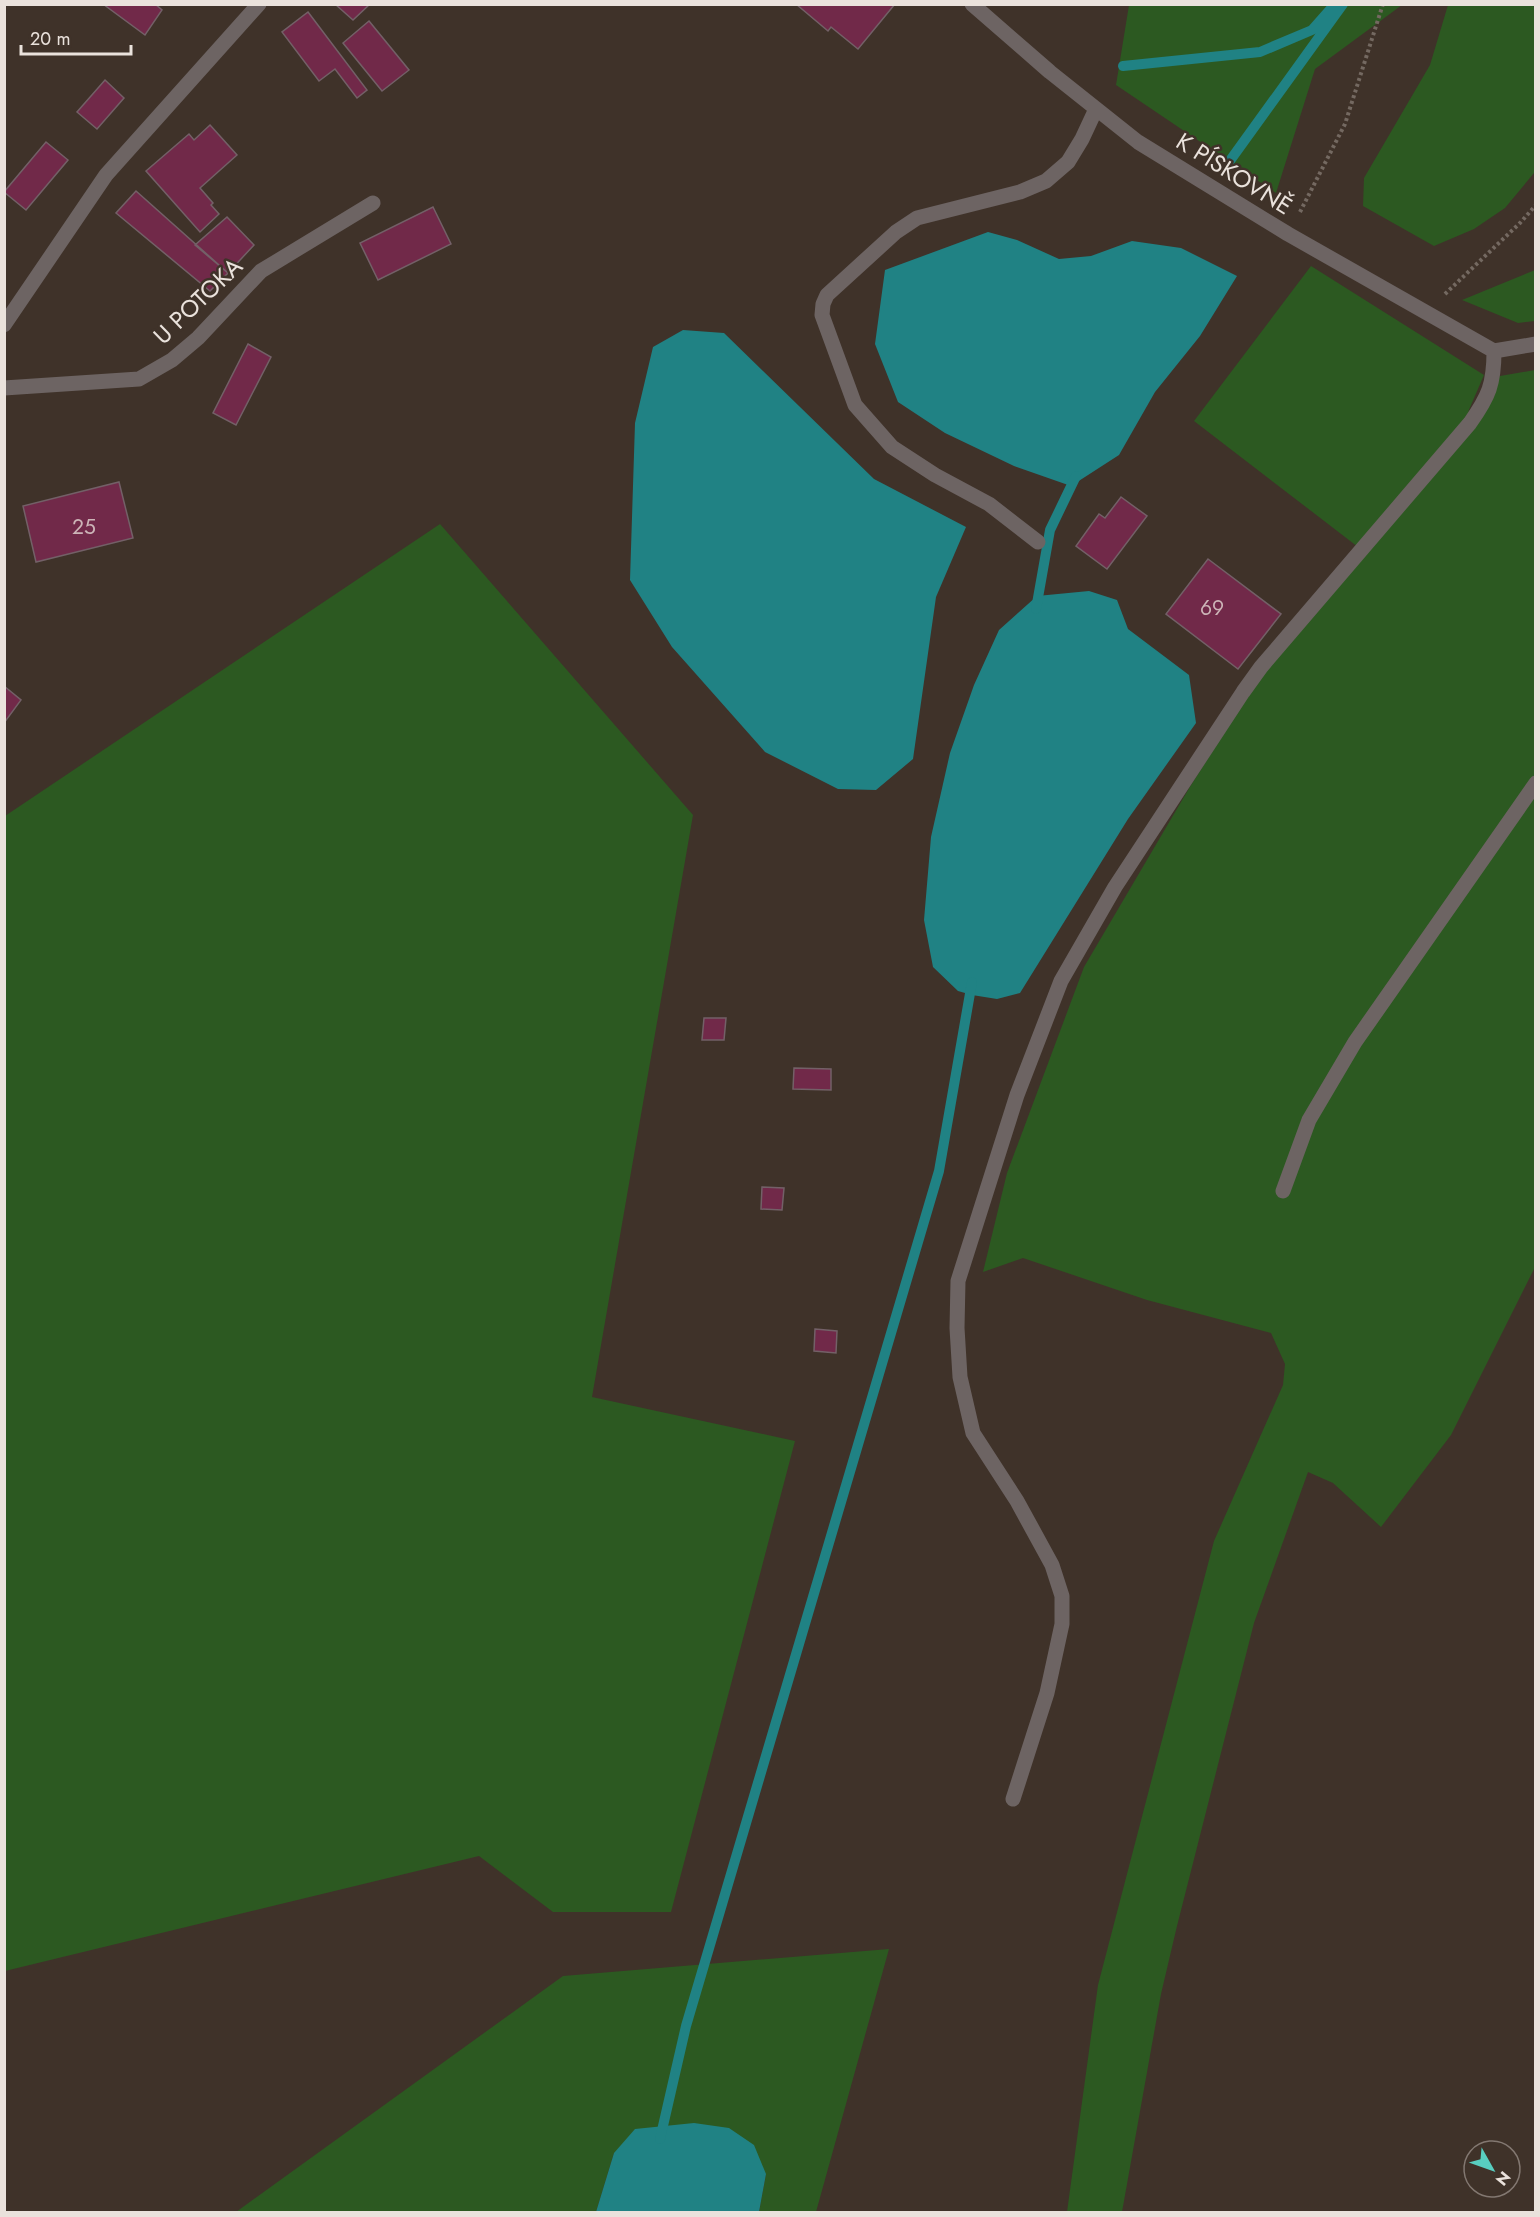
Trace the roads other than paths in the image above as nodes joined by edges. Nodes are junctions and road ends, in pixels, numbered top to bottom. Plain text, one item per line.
1 (260, 4) edge
2 (972, 4) edge
3 (1096, 109) junction
4 (373, 203) dead end
5 (4, 325) edge
6 (1536, 344) edge
7 (1494, 351) junction
8 (4, 388) edge
9 (1038, 542) dead end
10 (1536, 783) edge
11 (1283, 1191) dead end
12 (1013, 1799) dead end

1 - 5 street
2 - 3 street, K PÍSKOVNĚ
3 - 7 street, K PÍSKOVNĚ
3 - 9 street
4 - 8 street, U POTOKA
6 - 7 street
7 - 12 street
10 - 11 street

